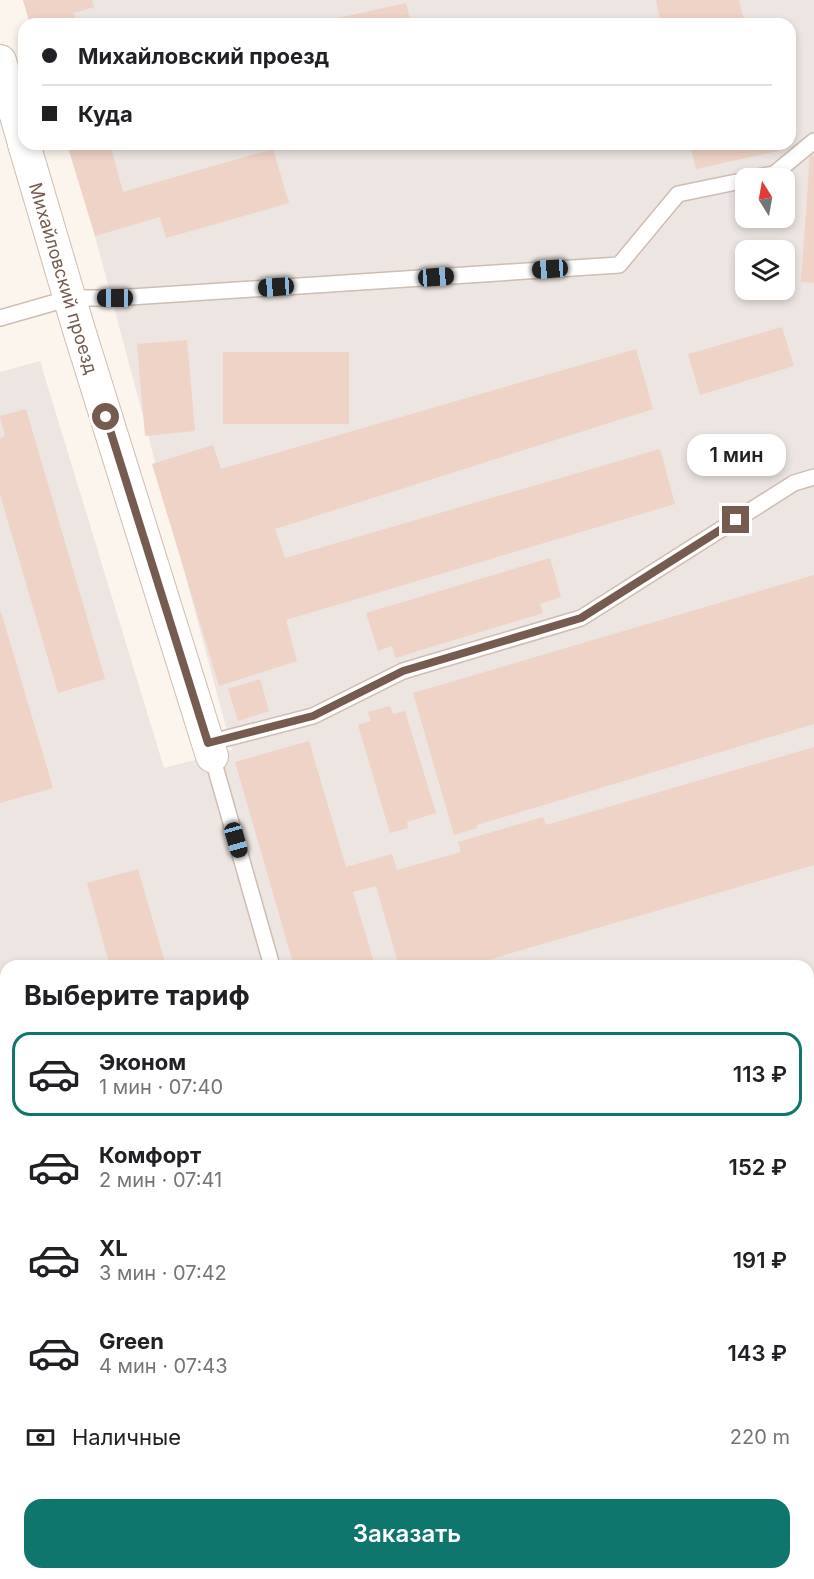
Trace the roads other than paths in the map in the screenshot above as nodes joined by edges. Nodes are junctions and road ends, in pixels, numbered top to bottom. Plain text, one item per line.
1 (0, 61) edge
2 (18, 122) edge
3 (814, 141) edge
4 (26, 150) edge
5 (781, 168) edge
6 (735, 182) edge
7 (70, 298) junction
8 (0, 318) edge
9 (814, 477) edge
10 (210, 749) junction
11 (270, 960) edge

1 - 2 street, Михайловский проезд
3 - 5 lane
4 - 7 street, Михайловский проезд
6 - 7 lane
7 - 8 lane
7 - 10 street, Михайловский проезд
9 - 10 lane
10 - 11 lane

